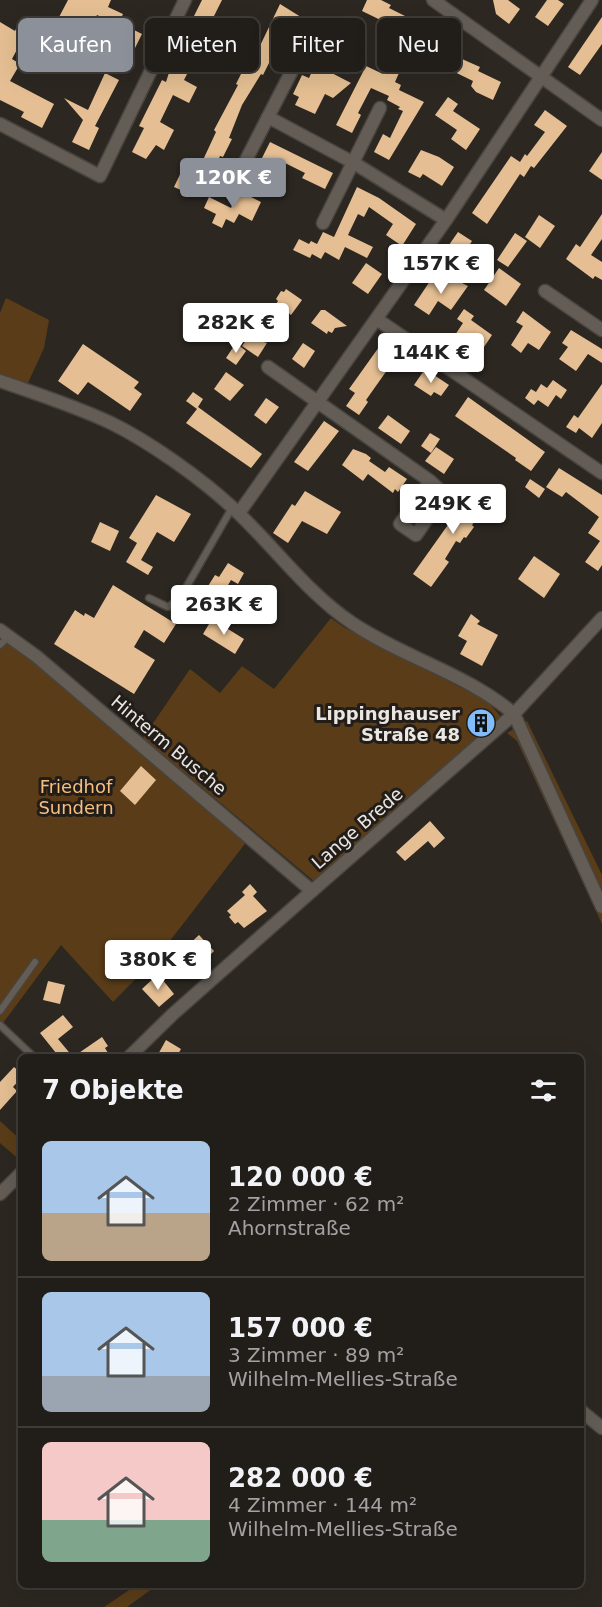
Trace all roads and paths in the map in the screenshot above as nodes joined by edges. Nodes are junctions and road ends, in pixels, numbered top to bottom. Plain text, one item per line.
1 (185, 0) edge
2 (433, 0) edge
3 (592, 0) edge
4 (291, 72) edge
5 (541, 77) junction
6 (380, 108) dead end
7 (268, 117) junction
8 (602, 120) edge
9 (0, 124) edge
10 (354, 163) junction
11 (238, 176) dead end
12 (446, 220) junction
13 (323, 223) dead end
14 (545, 291) dead end
15 (378, 320) junction
16 (602, 330) edge
17 (268, 367) dead end
18 (0, 381) edge
19 (319, 402) junction
20 (602, 472) edge
21 (430, 482) dead end
22 (236, 511) junction
23 (149, 598) dead end
24 (602, 618) edge
25 (3, 637) edge
26 (514, 714) junction
27 (312, 891) junction
28 (602, 907) edge
29 (35, 962) dead end
30 (0, 1011) edge
31 (0, 1025) edge
32 (31, 1054) edge
33 (132, 1054) edge
34 (18, 1176) edge
35 (0, 1194) edge
36 (584, 1413) edge
37 (602, 1428) edge

1 - 9 street
2 - 5 street
3 - 5 street
4 - 7 street
5 - 8 street
5 - 12 street
6 - 10 street
7 - 10 street
7 - 11 street
10 - 12 street
10 - 13 street
12 - 15 street
14 - 16 street
15 - 19 street
15 - 20 street
17 - 19 street
18 - 22 street
19 - 21 street
19 - 22 street
22 - 23 lane
22 - 26 street
24 - 26 street, Lange Brede
25 - 27 street, Hinterm Busche
26 - 27 street, Lange Brede
26 - 28 street
27 - 33 street, Lange Brede
29 - 30 lane
31 - 32 lane
34 - 35 street
36 - 37 street

